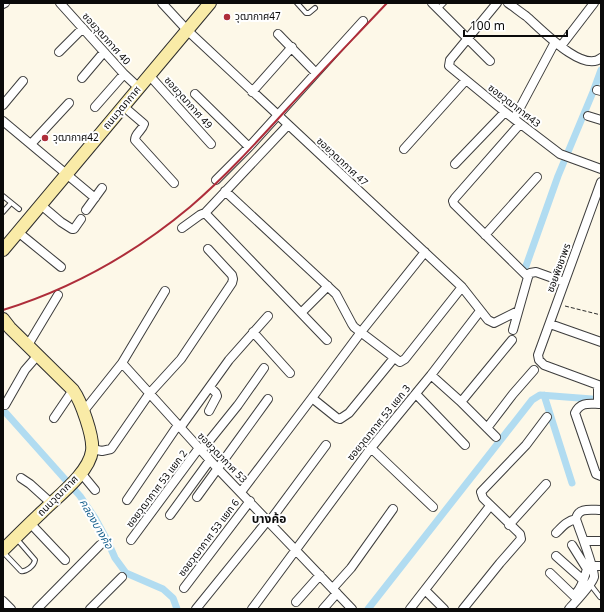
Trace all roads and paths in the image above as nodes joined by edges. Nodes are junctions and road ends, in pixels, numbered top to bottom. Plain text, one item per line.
1 (60, 3) edge
2 (162, 3) edge
3 (296, 3) edge
4 (432, 3) edge
5 (444, 3) edge
6 (497, 3) edge
7 (508, 3) edge
8 (594, 3) edge
9 (206, 6) edge
10 (315, 8) dead end
11 (438, 9) junction
12 (363, 21) dead end
13 (83, 28) junction
14 (187, 30) junction
15 (278, 34) dead end
16 (468, 40) junction
17 (558, 44) junction
18 (292, 47) junction
19 (59, 52) dead end
20 (104, 52) junction
21 (601, 58) edge
22 (490, 61) dead end
23 (316, 73) junction
24 (124, 74) junction
25 (149, 75) junction
26 (82, 78) dead end
27 (466, 80) junction
28 (23, 81) dead end
29 (139, 88) junction
30 (252, 92) junction
31 (195, 94) dead end
32 (68, 103) dead end
33 (3, 105) edge
34 (123, 106) junction
35 (95, 107) dead end
36 (505, 112) junction
37 (278, 116) junction
38 (588, 116) dead end
39 (601, 120) edge
40 (3, 121) edge
41 (517, 122) junction
42 (288, 125) junction
43 (31, 144) junction
44 (211, 144) dead end
45 (249, 147) junction
46 (404, 149) dead end
47 (455, 164) dead end
48 (601, 169) edge
49 (67, 175) junction
50 (537, 177) dead end
51 (216, 180) dead end
52 (601, 182) edge
53 (174, 183) dead end
54 (102, 188) dead end
55 (225, 191) junction
56 (3, 196) edge
57 (95, 198) junction
58 (11, 202) junction
59 (41, 205) junction
60 (19, 209) dead end
61 (86, 210) dead end
62 (3, 212) edge
63 (205, 213) junction
64 (81, 218) dead end
65 (182, 228) dead end
66 (18, 232) junction
67 (485, 235) junction
68 (208, 249) dead end
69 (3, 250) edge
70 (425, 252) junction
71 (60, 267) dead end
72 (528, 277) junction
73 (564, 282) junction
74 (328, 286) junction
75 (462, 287) junction
76 (165, 291) dead end
77 (58, 295) dead end
78 (561, 305) dead end
79 (480, 311) junction
80 (518, 311) junction
81 (301, 313) junction
82 (601, 315) edge
83 (268, 316) dead end
84 (3, 319) edge
85 (550, 324) junction
86 (513, 330) dead end
87 (253, 332) junction
88 (361, 332) junction
89 (328, 340) dead end
90 (512, 340) dead end
91 (601, 342) edge
92 (28, 345) junction
93 (38, 355) junction
94 (394, 358) junction
95 (122, 363) junction
96 (264, 368) dead end
97 (534, 370) dead end
98 (290, 373) dead end
99 (431, 375) junction
100 (599, 385) edge
101 (210, 387) junction
102 (74, 390) junction
103 (149, 394) junction
104 (416, 394) junction
105 (312, 398) junction
106 (268, 399) dead end
107 (461, 402) junction
108 (5, 404) dead end
109 (599, 404) edge
110 (209, 411) dead end
111 (84, 412) junction
112 (547, 417) dead end
113 (54, 418) dead end
114 (179, 427) junction
115 (487, 428) junction
116 (496, 437) dead end
117 (326, 444) dead end
118 (465, 445) dead end
119 (371, 448) junction
120 (92, 450) junction
121 (200, 450) junction
122 (210, 460) junction
123 (218, 469) junction
124 (601, 476) edge
125 (21, 478) dead end
126 (74, 480) junction
127 (546, 484) dead end
128 (95, 490) dead end
129 (241, 492) junction
130 (197, 497) dead end
131 (127, 500) dead end
132 (250, 501) junction
133 (51, 503) junction
134 (490, 506) junction
135 (433, 507) dead end
136 (394, 509) dead end
137 (601, 510) edge
138 (170, 515) dead end
139 (576, 519) junction
140 (268, 521) junction
141 (30, 523) junction
142 (509, 524) junction
143 (556, 533) dead end
144 (16, 537) junction
145 (131, 540) dead end
146 (584, 541) junction
147 (601, 541) edge
148 (100, 545) dead end
149 (572, 545) dead end
150 (296, 550) junction
151 (3, 551) edge
152 (556, 556) dead end
153 (65, 560) dead end
154 (597, 566) edge
155 (550, 573) dead end
156 (320, 575) junction
157 (122, 577) dead end
158 (586, 582) junction
159 (184, 588) dead end
160 (425, 590) junction
161 (335, 591) junction
162 (574, 596) junction
163 (600, 597) dead end
164 (3, 601) edge
165 (296, 602) dead end
166 (570, 607) edge
167 (10, 609) edge
168 (36, 609) edge
169 (90, 609) edge
170 (196, 609) edge
171 (252, 609) edge
172 (323, 609) edge
173 (352, 609) edge
174 (410, 609) edge
175 (444, 609) edge
176 (463, 609) edge

1 - 13 street, ซอยวุฒากาศ 40
2 - 14 street, ซอยวุฒากาศ 47
3 - 10 lane
4 - 11 street
5 - 11 lane
6 - 16 street, ซอยวุฒากาศ43
7 - 17 street
8 - 17 street
9 - 14 main road, ถนนวุฒากาศ
11 - 16 street
12 - 23 street
13 - 19 street
13 - 20 street, ซอยวุฒากาศ 40
14 - 25 main road, ถนนวุฒากาศ
14 - 30 street, ซอยวุฒากาศ 47
15 - 18 street
16 - 22 street
16 - 27 street, ซอยวุฒากาศ43
17 - 21 street
17 - 41 street
18 - 23 street
18 - 30 street
20 - 24 street, ซอยวุฒากาศ 40
20 - 26 street
23 - 37 street
24 - 29 street, ซอยวุฒากาศ 40
24 - 35 street
25 - 29 main road, ถนนวุฒากาศ
25 - 44 street, ซอยวุฒากาศ 49
27 - 36 street, ซอยวุฒากาศ43
27 - 46 street
28 - 33 street
29 - 34 main road, ถนนวุฒากาศ
30 - 37 street, ซอยวุฒากาศ 47
31 - 45 street
32 - 43 street
34 - 49 main road, ถนนวุฒากาศ
34 - 53 street
36 - 41 street, ซอยวุฒากาศ43
36 - 47 street
37 - 42 street, ซอยวุฒากาศ 47
37 - 45 street
38 - 39 street
40 - 43 street
41 - 48 street, ซอยวุฒากาศ43
41 - 67 street
42 - 55 street
42 - 70 street, ซอยวุฒากาศ 47
43 - 49 street
45 - 51 street
49 - 57 street
49 - 59 main road, ถนนวุฒากาศ
50 - 67 street
52 - 73 street, ซอยพิชชาพร
54 - 57 street
55 - 63 street
55 - 74 street
56 - 58 lane
57 - 61 street
58 - 60 lane
58 - 62 lane
59 - 64 street
59 - 66 main road, ถนนวุฒากาศ
63 - 65 street
63 - 81 street
66 - 69 main road, ถนนวุฒากาศ
66 - 71 street
67 - 72 street
68 - 103 street
70 - 75 street, ซอยวุฒากาศ 47
70 - 88 street
72 - 73 street
72 - 80 street
73 - 85 street, ซอยพิชชาพร
74 - 81 street
74 - 88 street
75 - 79 street, ซอยวุฒากาศ 47
75 - 94 street
76 - 95 street
77 - 92 street
78 - 82 path
79 - 80 street, ซอยวุฒากาศ 47
79 - 99 street, ซอยวุฒากาศ 53 แยก 3
80 - 86 street
81 - 89 street
83 - 87 street
84 - 92 main road
85 - 91 street
85 - 100 street, ซอยพิชชาพร
87 - 98 street
87 - 101 street
88 - 94 street
88 - 105 street
90 - 107 street
92 - 93 main road
93 - 102 main road
93 - 108 street
94 - 105 street
95 - 103 street, ซอยวุฒากาศ 53
95 - 111 street
96 - 121 street, ซอยวุฒากาศ 53 แยก 2
97 - 115 street
99 - 104 street, ซอยวุฒากาศ 53 แยก 3
99 - 107 street
100 - 109 street
101 - 110 street
101 - 114 street
102 - 111 main road
102 - 113 street
103 - 114 street, ซอยวุฒากาศ 53
103 - 120 street
104 - 118 street
104 - 119 street, ซอยวุฒากาศ 53 แยก 3
105 - 129 street
106 - 123 street
107 - 115 street
109 - 124 street
111 - 120 main road
112 - 134 street
114 - 121 street, ซอยวุฒากาศ 53
114 - 131 street
115 - 116 street
117 - 140 street
119 - 135 street
119 - 150 street, ซอยวุฒากาศ 53 แยก 3
120 - 126 main road, ถนนวุฒากาศ
121 - 122 street, ซอยวุฒากาศ 53
121 - 145 street, ซอยวุฒากาศ 53 แยก 2
122 - 123 street, ซอยวุฒากาศ 53
122 - 138 street
123 - 129 street, ซอยวุฒากาศ 53
123 - 130 street
125 - 133 street
126 - 128 street
126 - 133 main road, ถนนวุฒากาศ
127 - 142 street
129 - 132 street, ซอยวุฒากาศ 53
132 - 140 street, ซอยวุฒากาศ 53
132 - 159 street, ซอยวุฒากาศ 53 แยก 6
133 - 141 main road, ถนนวุฒากาศ
134 - 142 street
134 - 160 street
136 - 161 street
137 - 139 street
139 - 143 street
139 - 146 street
140 - 150 street, ซอยวุฒากาศ 53
140 - 170 street
141 - 144 main road, ถนนวุฒากาศ
141 - 153 street
142 - 176 street
144 - 151 main road, ถนนวุฒากาศ
144 - 151 lane
146 - 147 street
146 - 154 street
148 - 168 street
149 - 158 street
150 - 156 street, ซอยวุฒากาศ 53
150 - 171 street, ซอยวุฒากาศ 53 แยก 3
152 - 158 street
154 - 158 street
155 - 162 street
156 - 161 street, ซอยวุฒากาศ 53
156 - 165 street
157 - 169 street
158 - 162 street
158 - 163 lane
158 - 166 street
160 - 174 street
160 - 175 street
161 - 172 street
161 - 173 street, ซอยวุฒากาศ 53
162 - 166 street
164 - 167 street

